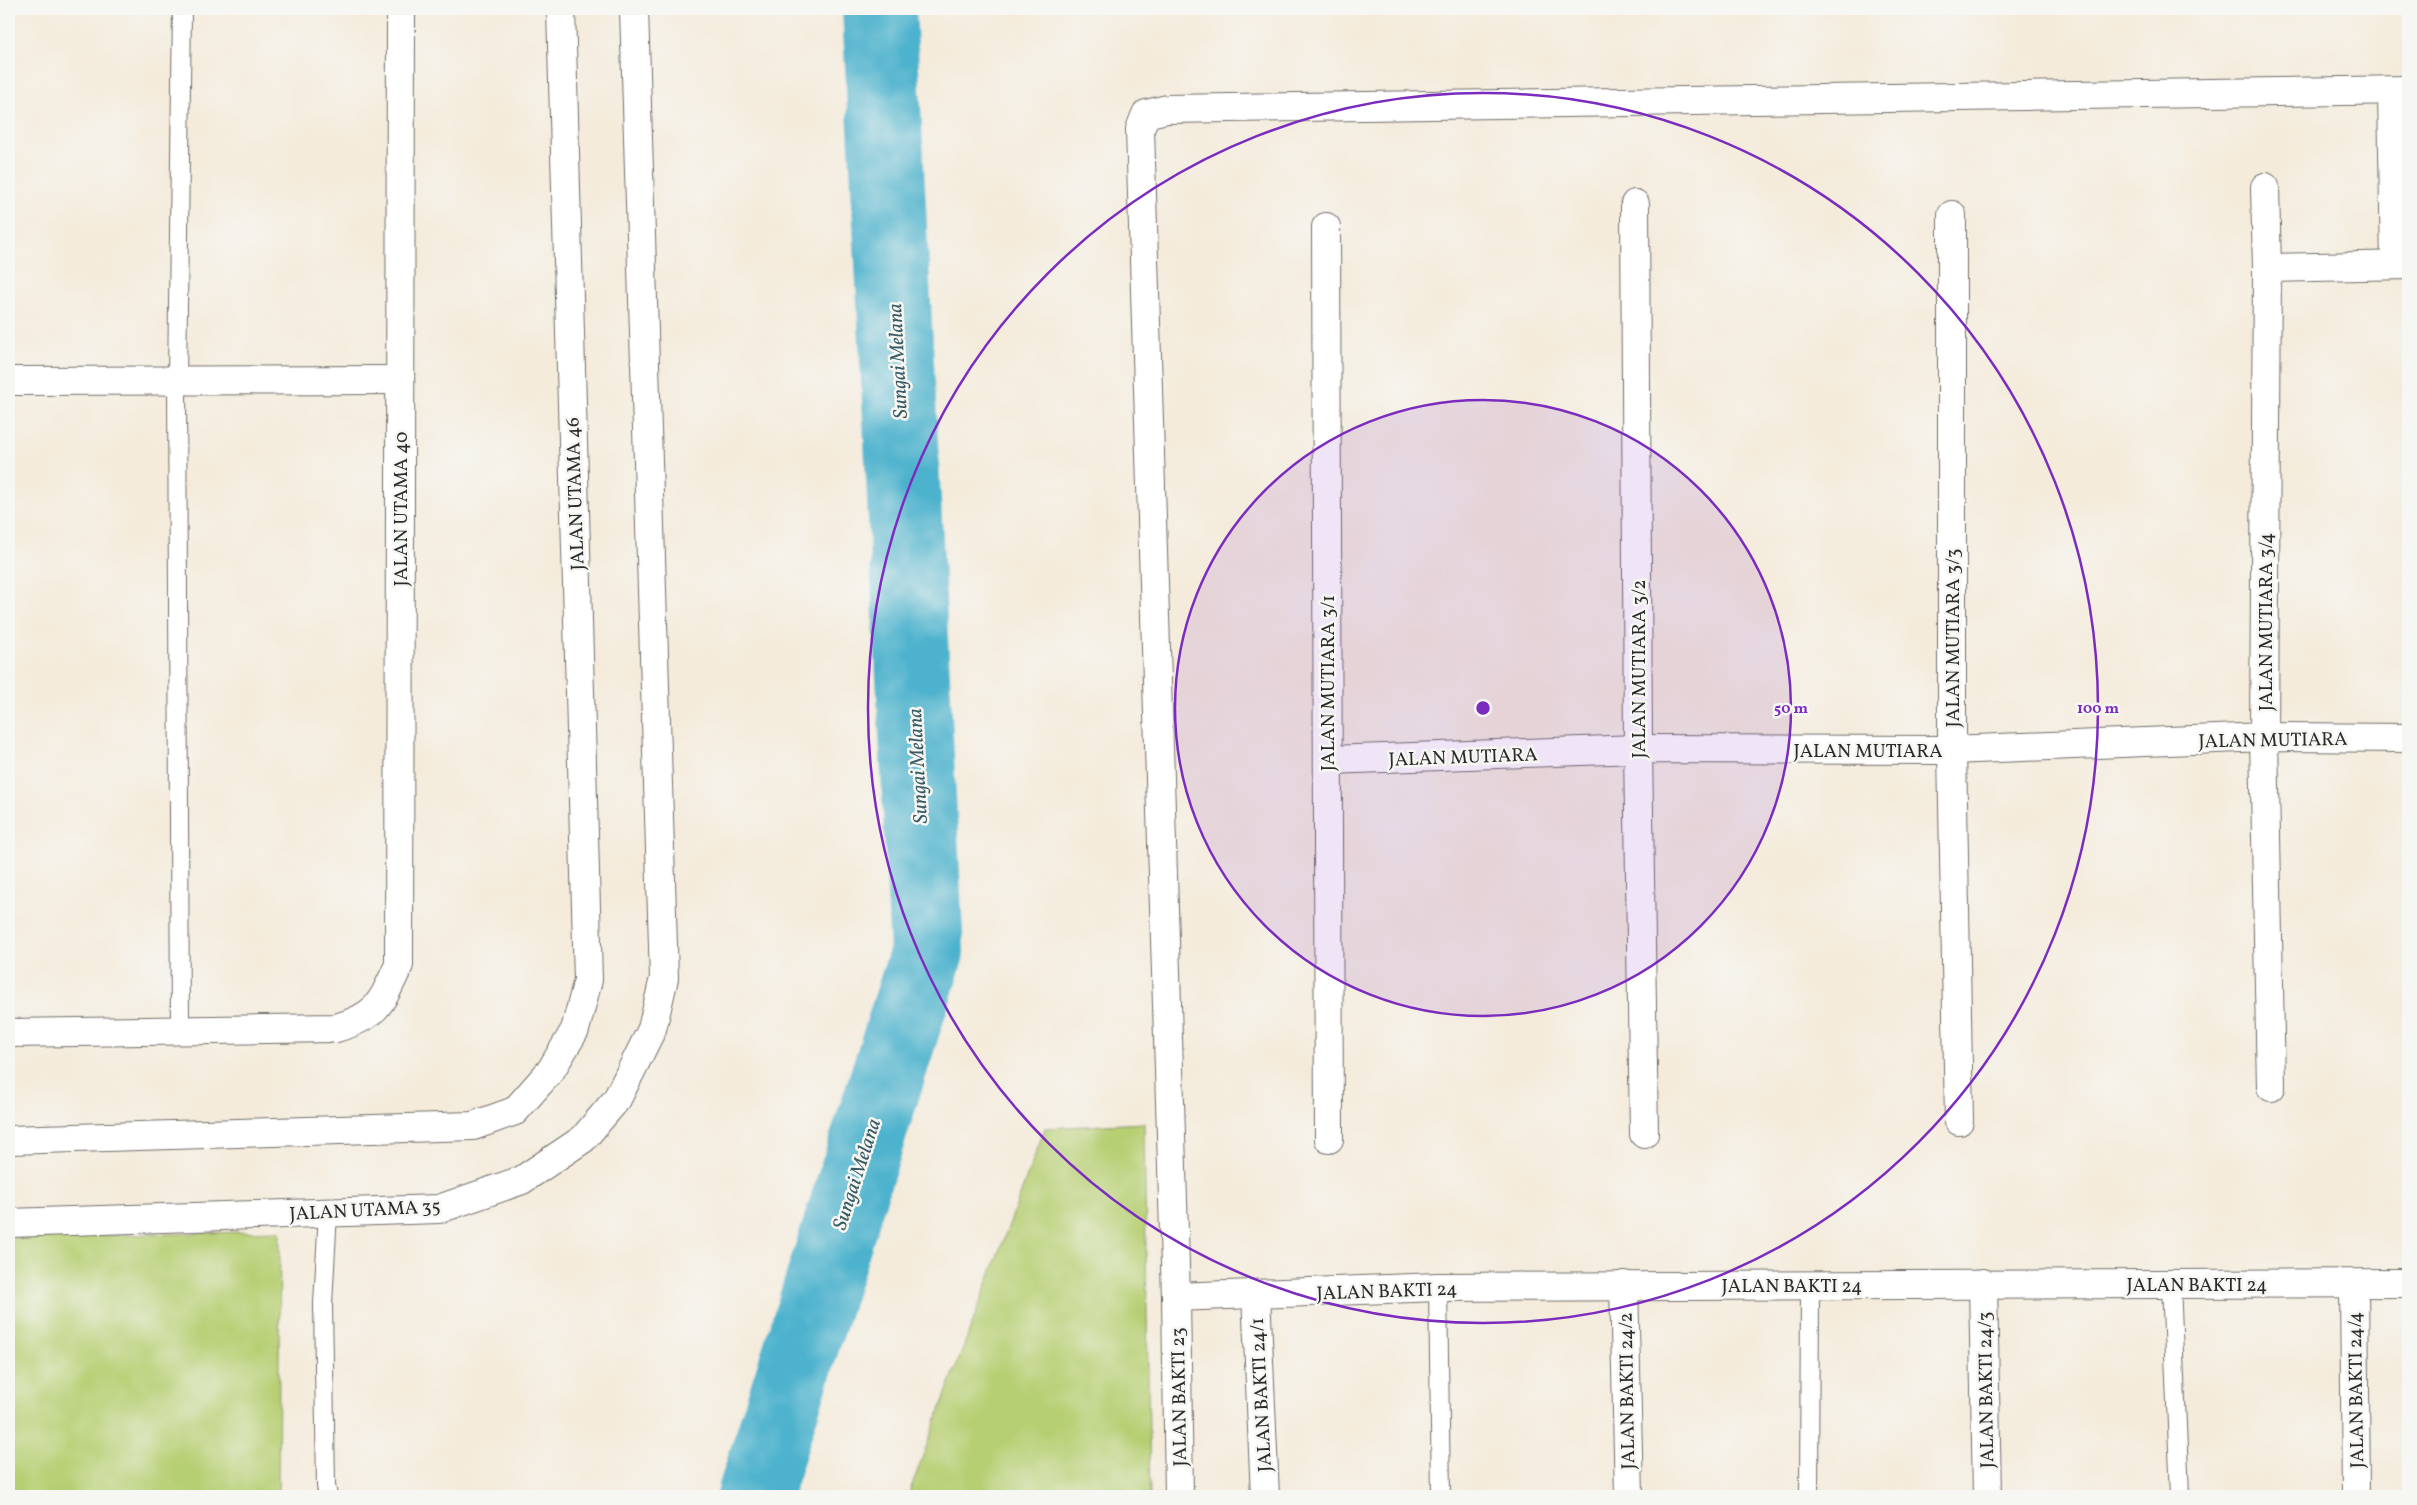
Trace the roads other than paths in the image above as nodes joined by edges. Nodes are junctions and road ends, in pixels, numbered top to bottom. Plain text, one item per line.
1 (182, 9) edge
2 (401, 9) edge
3 (561, 9) edge
4 (634, 9) edge
5 (2400, 91) edge
6 (2265, 187) dead end
7 (1635, 204) dead end
8 (1952, 215) dead end
9 (1326, 227) dead end
10 (2401, 265) edge
11 (2267, 268) junction
12 (177, 380) junction
13 (400, 380) junction
14 (9, 381) edge
15 (2264, 737) junction
16 (2408, 738) edge
17 (1638, 749) junction
18 (1952, 750) junction
19 (1328, 760) junction
20 (180, 1031) junction
21 (9, 1033) edge
22 (2271, 1087) dead end
23 (1959, 1121) dead end
24 (1644, 1134) dead end
25 (1330, 1139) dead end
26 (9, 1140) edge
27 (328, 1212) junction
28 (9, 1223) edge
29 (1983, 1283) junction
30 (2408, 1283) edge
31 (2171, 1284) junction
32 (2354, 1284) junction
33 (1624, 1285) junction
34 (1810, 1286) junction
35 (1438, 1287) junction
36 (1256, 1294) junction
37 (1176, 1298) junction
38 (328, 1496) edge
39 (1179, 1496) edge
40 (1265, 1496) edge
41 (1441, 1496) edge
42 (1629, 1496) edge
43 (1809, 1496) edge
44 (1988, 1496) edge
45 (2180, 1496) edge
46 (2356, 1496) edge

1 - 12 lane
2 - 13 street, JALAN UTAMA 40
3 - 26 street, JALAN UTAMA 46
4 - 27 street, JALAN UTAMA 35
5 - 10 street
5 - 37 street, JALAN BAKTI 23
6 - 11 street, JALAN MUTIARA 3/4
7 - 17 street, JALAN MUTIARA 3/2
8 - 18 street, JALAN MUTIARA 3/3
9 - 19 street, JALAN MUTIARA 3/1
10 - 11 street
11 - 15 street, JALAN MUTIARA 3/4
12 - 13 street
12 - 14 street
12 - 20 lane
13 - 20 street, JALAN UTAMA 40
15 - 16 street, JALAN MUTIARA
15 - 18 street, JALAN MUTIARA
15 - 22 street, JALAN MUTIARA 3/4
17 - 18 street, JALAN MUTIARA
17 - 19 street, JALAN MUTIARA
17 - 24 street, JALAN MUTIARA 3/2
18 - 23 street, JALAN MUTIARA 3/3
19 - 25 street, JALAN MUTIARA 3/1
20 - 21 street
27 - 28 street, JALAN UTAMA 35
27 - 38 lane
29 - 31 street, JALAN BAKTI 24
29 - 34 street, JALAN BAKTI 24
29 - 44 street, JALAN BAKTI 24/3
30 - 32 street, JALAN BAKTI 24
31 - 32 street, JALAN BAKTI 24
31 - 45 lane
32 - 46 street, JALAN BAKTI 24/4
33 - 34 street, JALAN BAKTI 24
33 - 35 street, JALAN BAKTI 24
33 - 42 street, JALAN BAKTI 24/2
34 - 43 lane
35 - 36 street, JALAN BAKTI 24
35 - 41 lane
36 - 37 street, JALAN BAKTI 24
36 - 40 street, JALAN BAKTI 24/1
37 - 39 street, JALAN BAKTI 23

